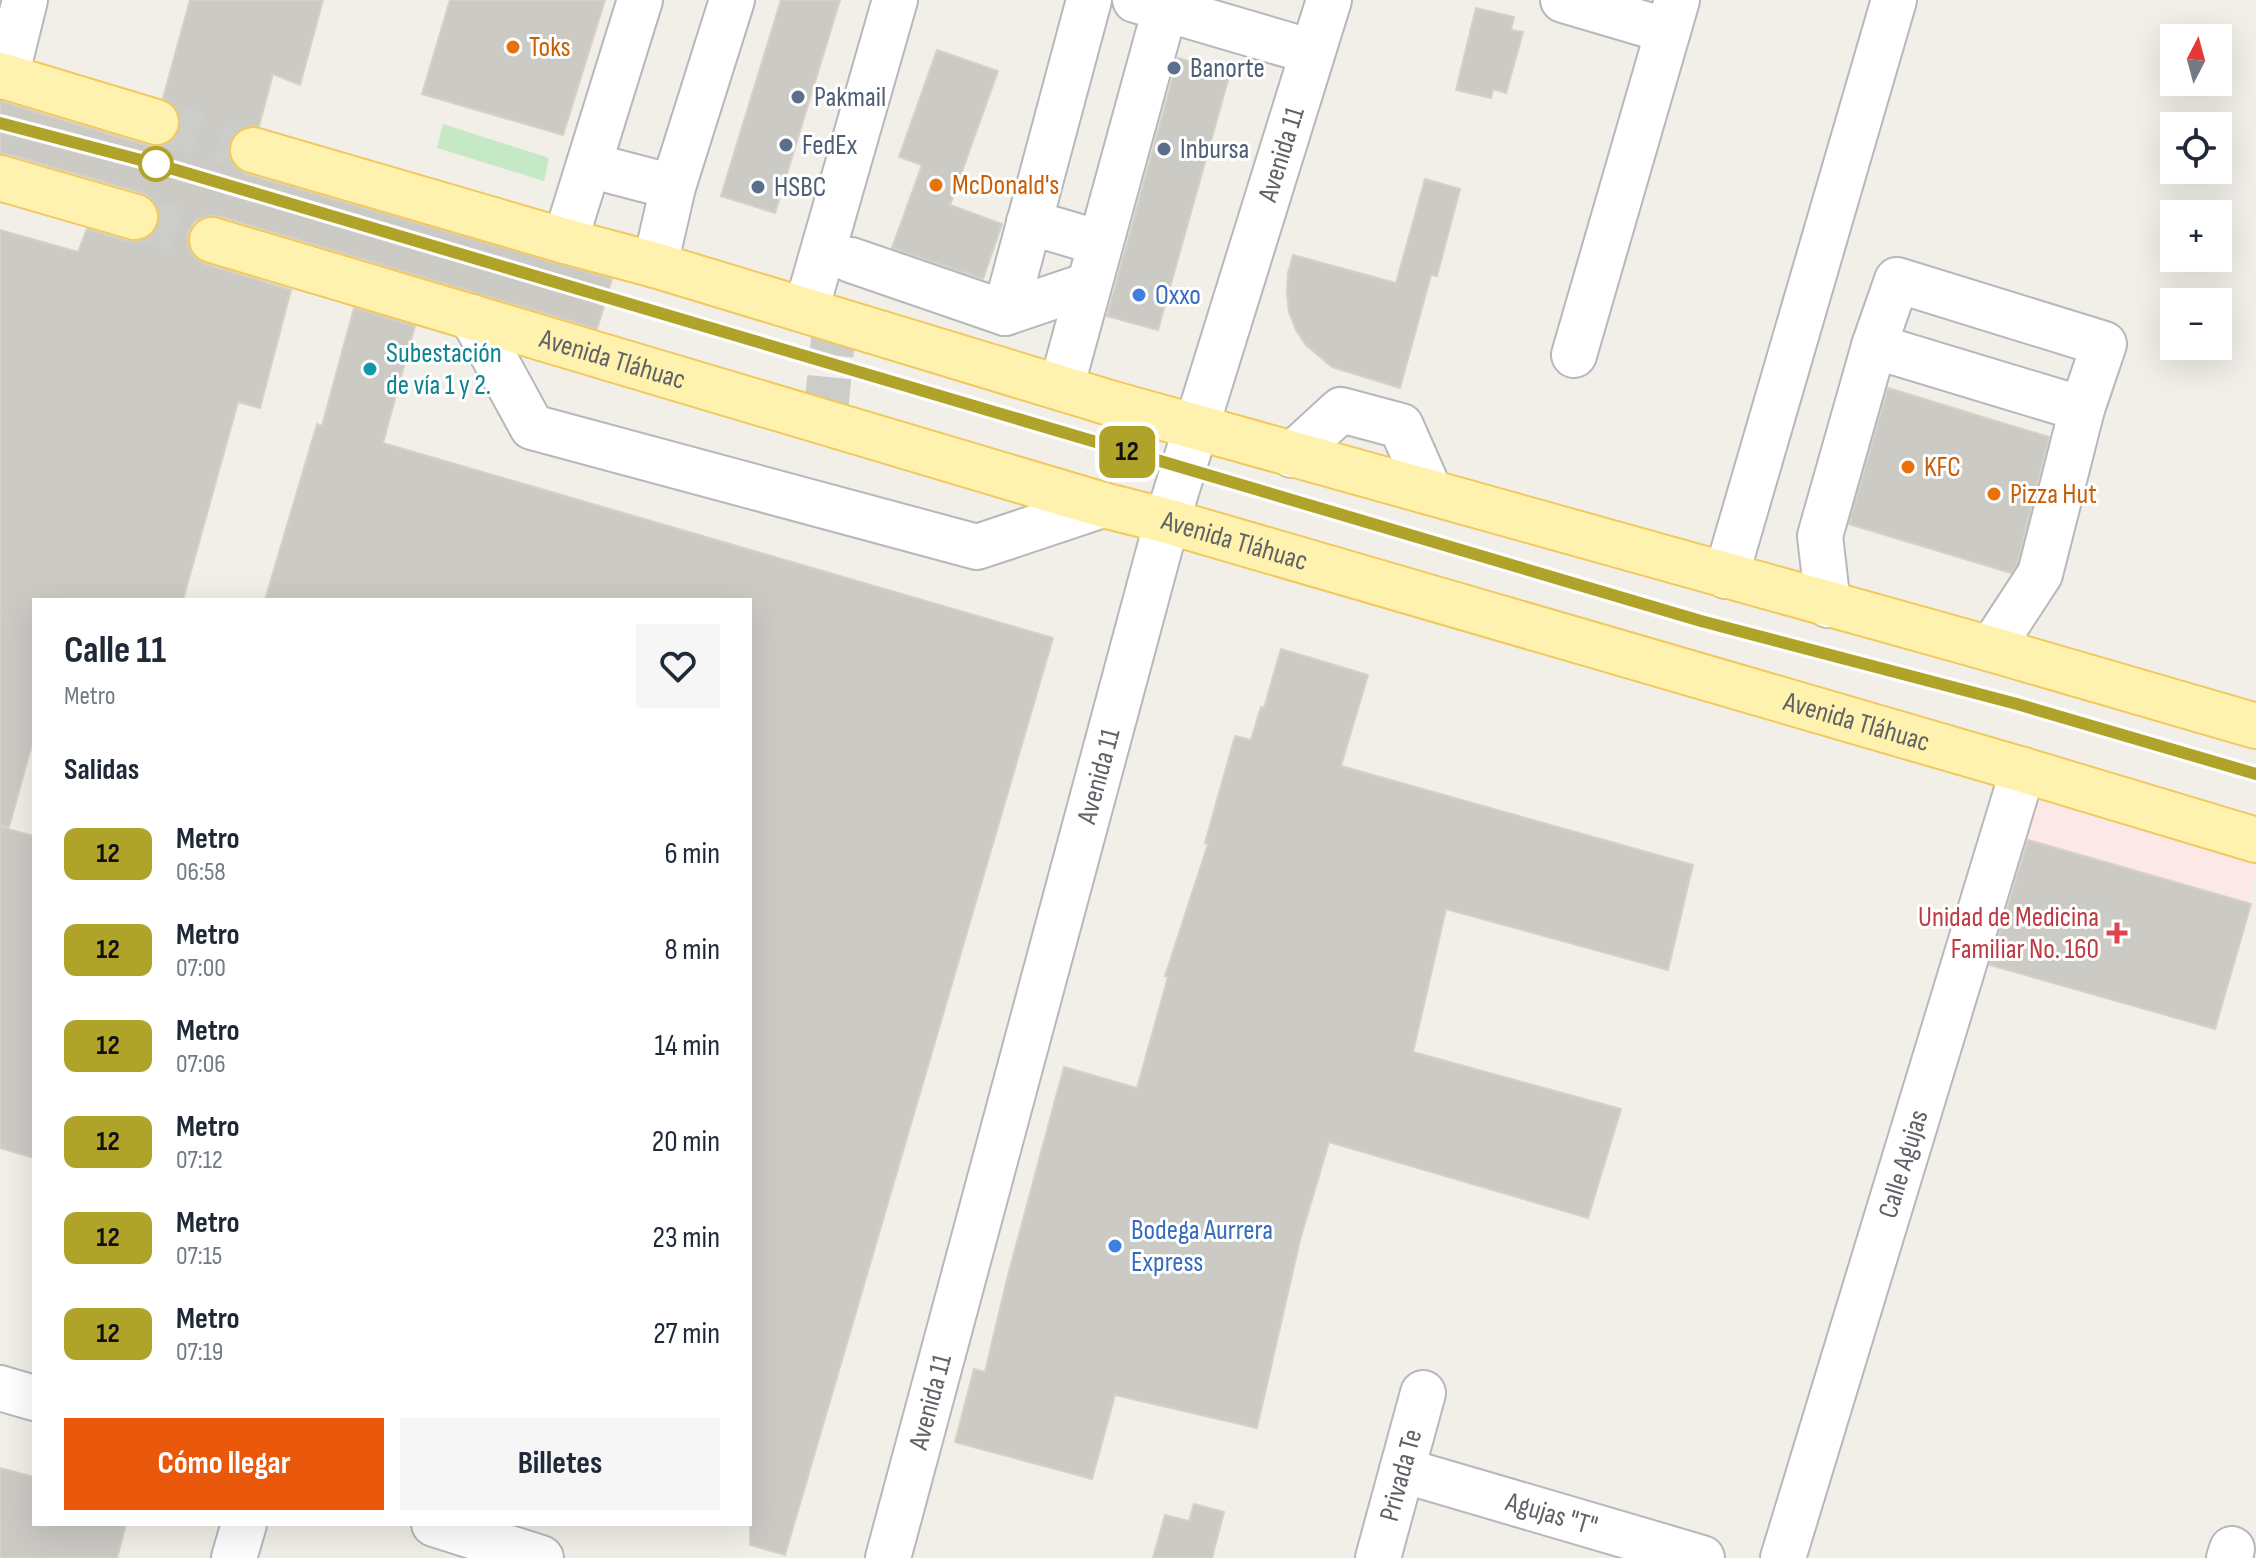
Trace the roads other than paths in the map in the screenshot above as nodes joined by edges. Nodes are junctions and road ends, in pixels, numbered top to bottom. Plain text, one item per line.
1 (640, 0) edge
2 (732, 0) edge
3 (895, 0) edge
4 (1089, 0) edge
5 (1329, 0) edge
6 (1563, 0) edge
7 (1894, 0) edge
8 (1150, 4) edge
9 (15, 7) edge
10 (1673, 15) edge
11 (1312, 52) junction
12 (3, 76) edge
13 (156, 122) tunnel mouth
14 (253, 150) tunnel mouth
15 (589, 165) junction
16 (0, 178) edge
17 (673, 187) junction
18 (833, 213) junction
19 (135, 217) tunnel mouth
20 (1029, 222) junction
21 (212, 240) tunnel mouth
22 (565, 241) junction
23 (1100, 243) junction
24 (851, 260) junction
25 (655, 265) junction
26 (1088, 285) junction
27 (1005, 313) junction
28 (820, 315) junction
29 (472, 317) junction
30 (1874, 346) junction
31 (1574, 355) dead end
32 (1061, 388) junction
33 (2082, 409) junction
34 (1197, 428) junction
35 (1103, 505) junction
36 (1167, 521) junction
37 (1726, 576) junction
38 (1828, 605) junction
39 (1991, 649) junction
40 (2256, 726) edge
41 (2023, 770) junction
42 (2256, 840) edge
43 (0, 1388) edge
44 (1423, 1393) dead end
45 (32, 1397) edge
46 (1402, 1470) junction
47 (243, 1526) edge
48 (440, 1526) edge
49 (234, 1558) edge
50 (541, 1558) edge
51 (888, 1558) edge
52 (1378, 1558) edge
53 (1702, 1558) edge
54 (1783, 1558) edge

1 - 15 street
2 - 17 street
3 - 18 street
4 - 20 street
5 - 11 street, Avenida 11
6 - 10 street
7 - 37 street
8 - 11 street
8 - 23 street
9 - 12 street
10 - 31 street
11 - 34 street, Avenida 11
12 - 13 main road
14 - 22 main road
15 - 17 street
15 - 22 street
16 - 19 main road
17 - 25 street
18 - 24 street
18 - 28 street
20 - 23 street
20 - 27 street
21 - 29 main road, Avenida Tláhuac
22 - 25 main road
23 - 26 street
24 - 27 street
24 - 28 street
25 - 28 main road
26 - 27 street
26 - 32 street
28 - 32 main road
29 - 35 main road, Avenida Tláhuac
29 - 35 street
30 - 33 street
30 - 33 street
30 - 38 street
32 - 34 main road
33 - 39 street
34 - 36 street, Avenida 11
34 - 37 main road
35 - 36 main road, Avenida Tláhuac
36 - 41 main road, Avenida Tláhuac
36 - 51 street, Avenida 11
37 - 38 main road
38 - 39 main road
39 - 40 main road
41 - 42 main road, Avenida Tláhuac
41 - 54 street, Calle Agujas
43 - 45 street
44 - 46 street, Privada Te
46 - 52 street, Privada Te
46 - 53 street, Agujas "T"
47 - 49 street
48 - 50 street

